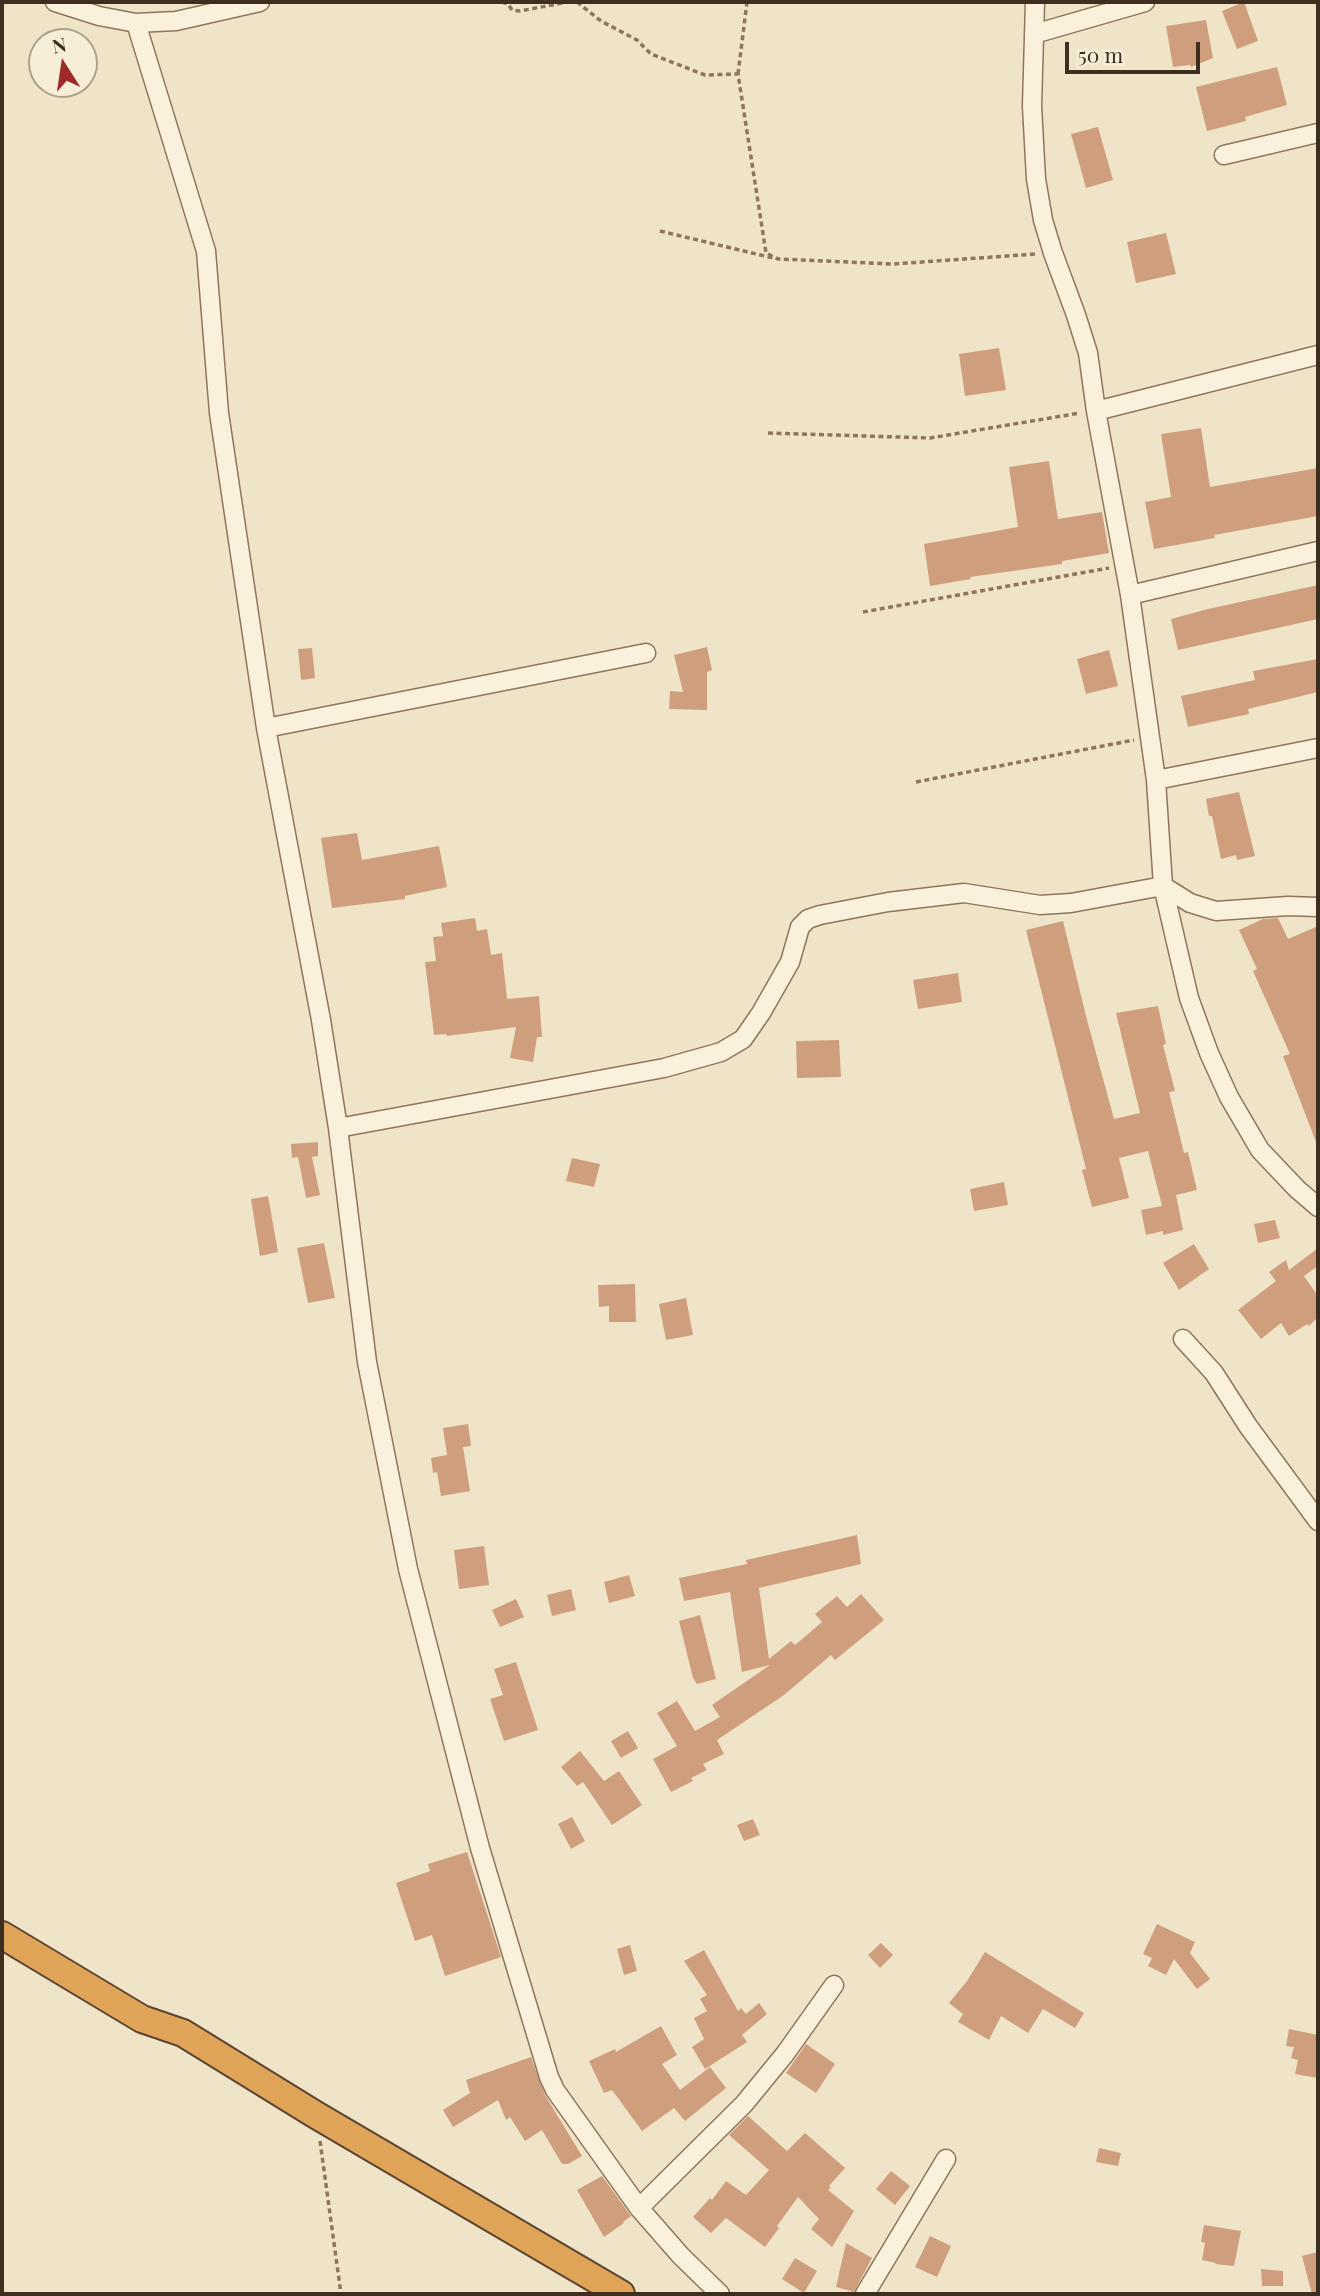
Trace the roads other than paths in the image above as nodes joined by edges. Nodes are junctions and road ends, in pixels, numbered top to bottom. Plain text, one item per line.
1 (55, 2) edge
2 (260, 2) edge
3 (1035, 2) edge
4 (1146, 2) edge
5 (136, 23) junction
6 (1034, 34) junction
7 (1318, 133) edge
8 (1224, 155) dead end
9 (1318, 355) edge
10 (1096, 411) junction
11 (1318, 551) edge
12 (1130, 595) junction
13 (646, 653) dead end
14 (266, 728) junction
15 (1318, 748) edge
16 (1156, 780) junction
17 (1163, 886) junction
18 (1318, 907) edge
19 (338, 1128) junction
20 (1318, 1207) edge
21 (1184, 1339) dead end
22 (1318, 1521) edge
23 (2, 1935) edge
24 (834, 1985) dead end
25 (947, 2159) dead end
26 (639, 2208) junction
27 (621, 2294) edge
28 (720, 2294) edge
29 (865, 2294) edge

1 - 5 street
2 - 5 street
3 - 6 street
4 - 6 street
5 - 14 street
6 - 10 street
7 - 8 street
9 - 10 street
10 - 12 street
11 - 12 street
12 - 16 street
13 - 14 street
14 - 19 street
15 - 16 street
16 - 17 street
17 - 18 street
17 - 19 street
17 - 20 street
19 - 26 street
21 - 22 street
23 - 27 highway
24 - 26 street
25 - 29 street
26 - 28 street

